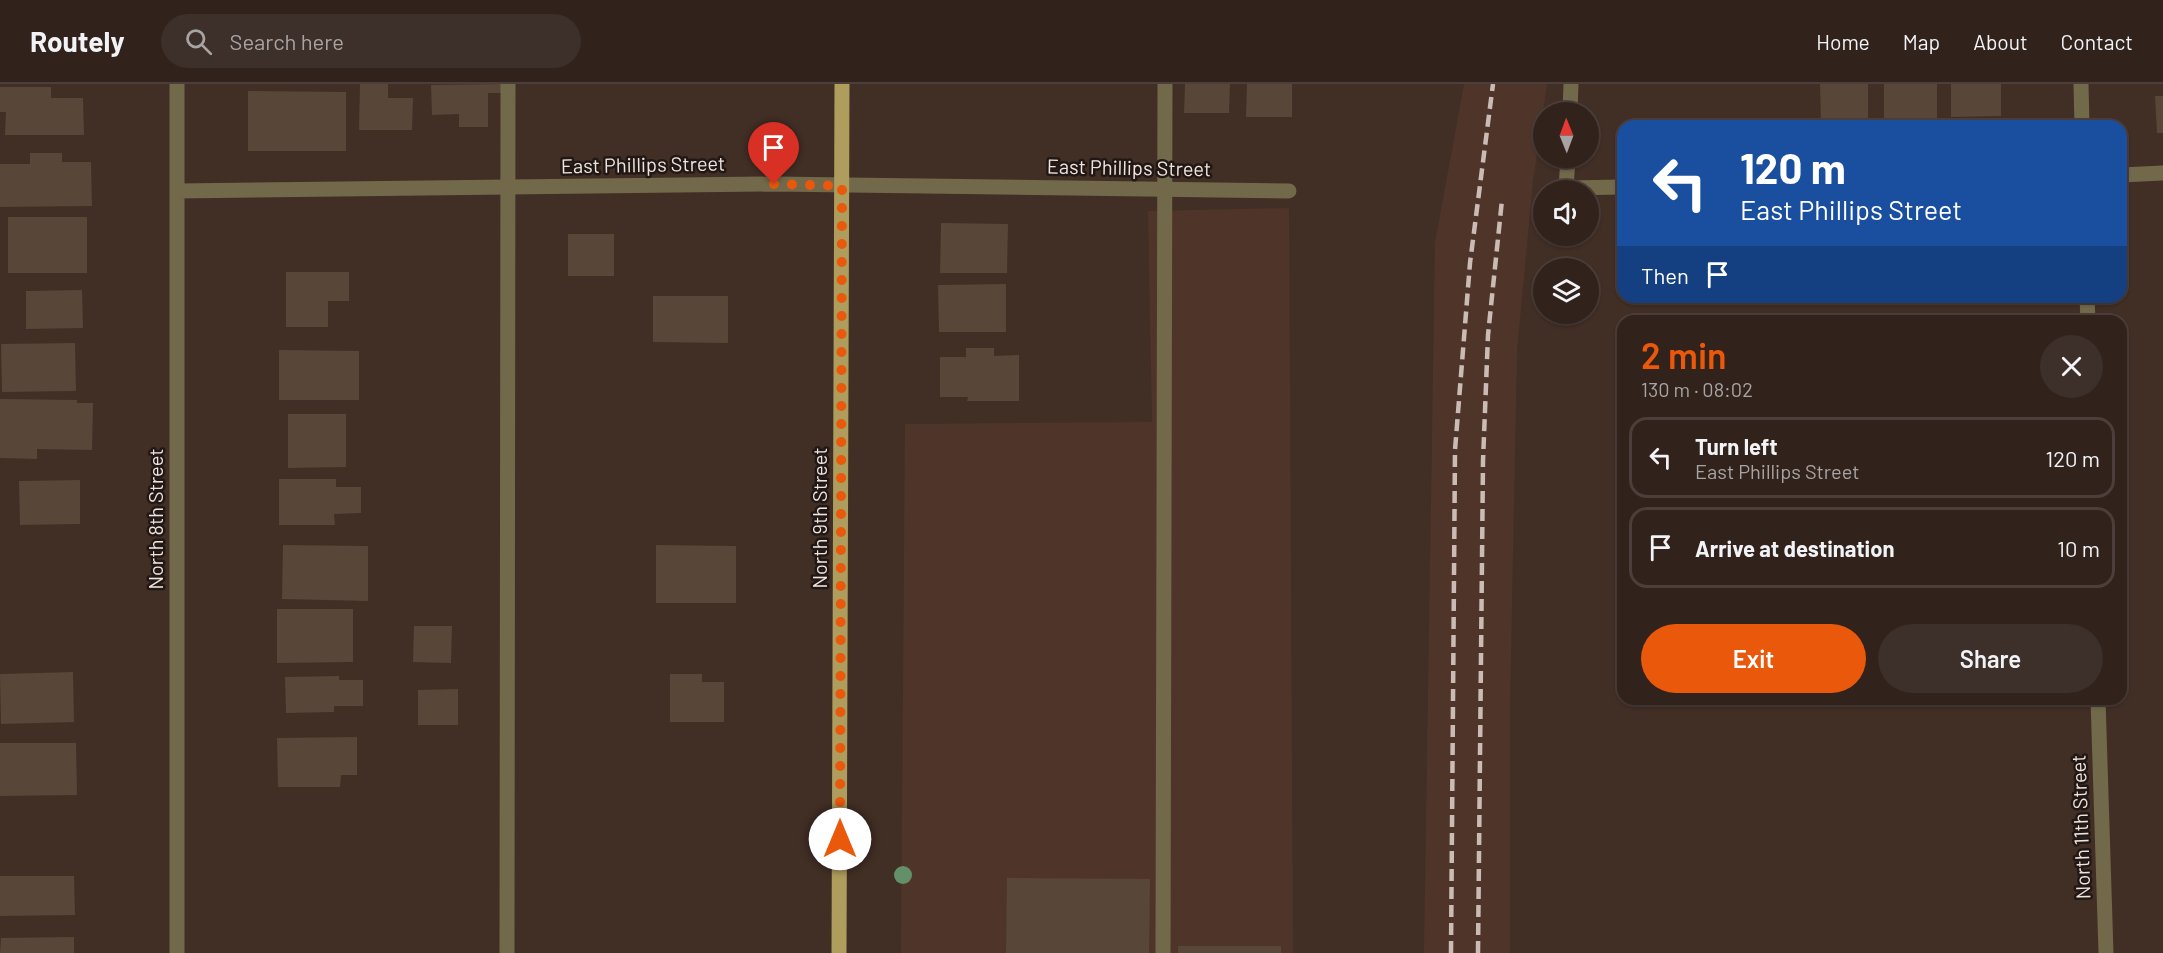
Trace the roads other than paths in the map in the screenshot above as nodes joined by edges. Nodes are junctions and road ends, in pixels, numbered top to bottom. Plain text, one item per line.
1 (177, 84) edge
2 (508, 84) edge
3 (842, 84) edge
4 (1165, 84) edge
5 (1571, 84) edge
6 (2081, 84) edge
7 (1570, 102) edge
8 (2082, 120) edge
9 (1567, 168) edge
10 (2163, 174) edge
11 (2127, 175) edge
12 (842, 186) junction
13 (1617, 187) edge
14 (508, 188) junction
15 (1165, 189) junction
16 (177, 191) junction
17 (1290, 191) dead end
18 (2098, 705) edge
19 (177, 953) edge
20 (507, 953) edge
21 (839, 953) edge
22 (1163, 953) edge
23 (2106, 953) edge

1 - 16 street, North 8th Street
2 - 14 street
3 - 12 main road, North 9th Street
4 - 15 street
5 - 7 street
6 - 8 street
9 - 13 street
10 - 11 street
12 - 14 street, East Phillips Street
12 - 15 street, East Phillips Street
12 - 21 main road, North 9th Street
14 - 16 street, East Phillips Street
14 - 20 street
15 - 17 street, East Phillips Street
15 - 22 street
16 - 19 street, North 8th Street
18 - 23 street, North 11th Street

